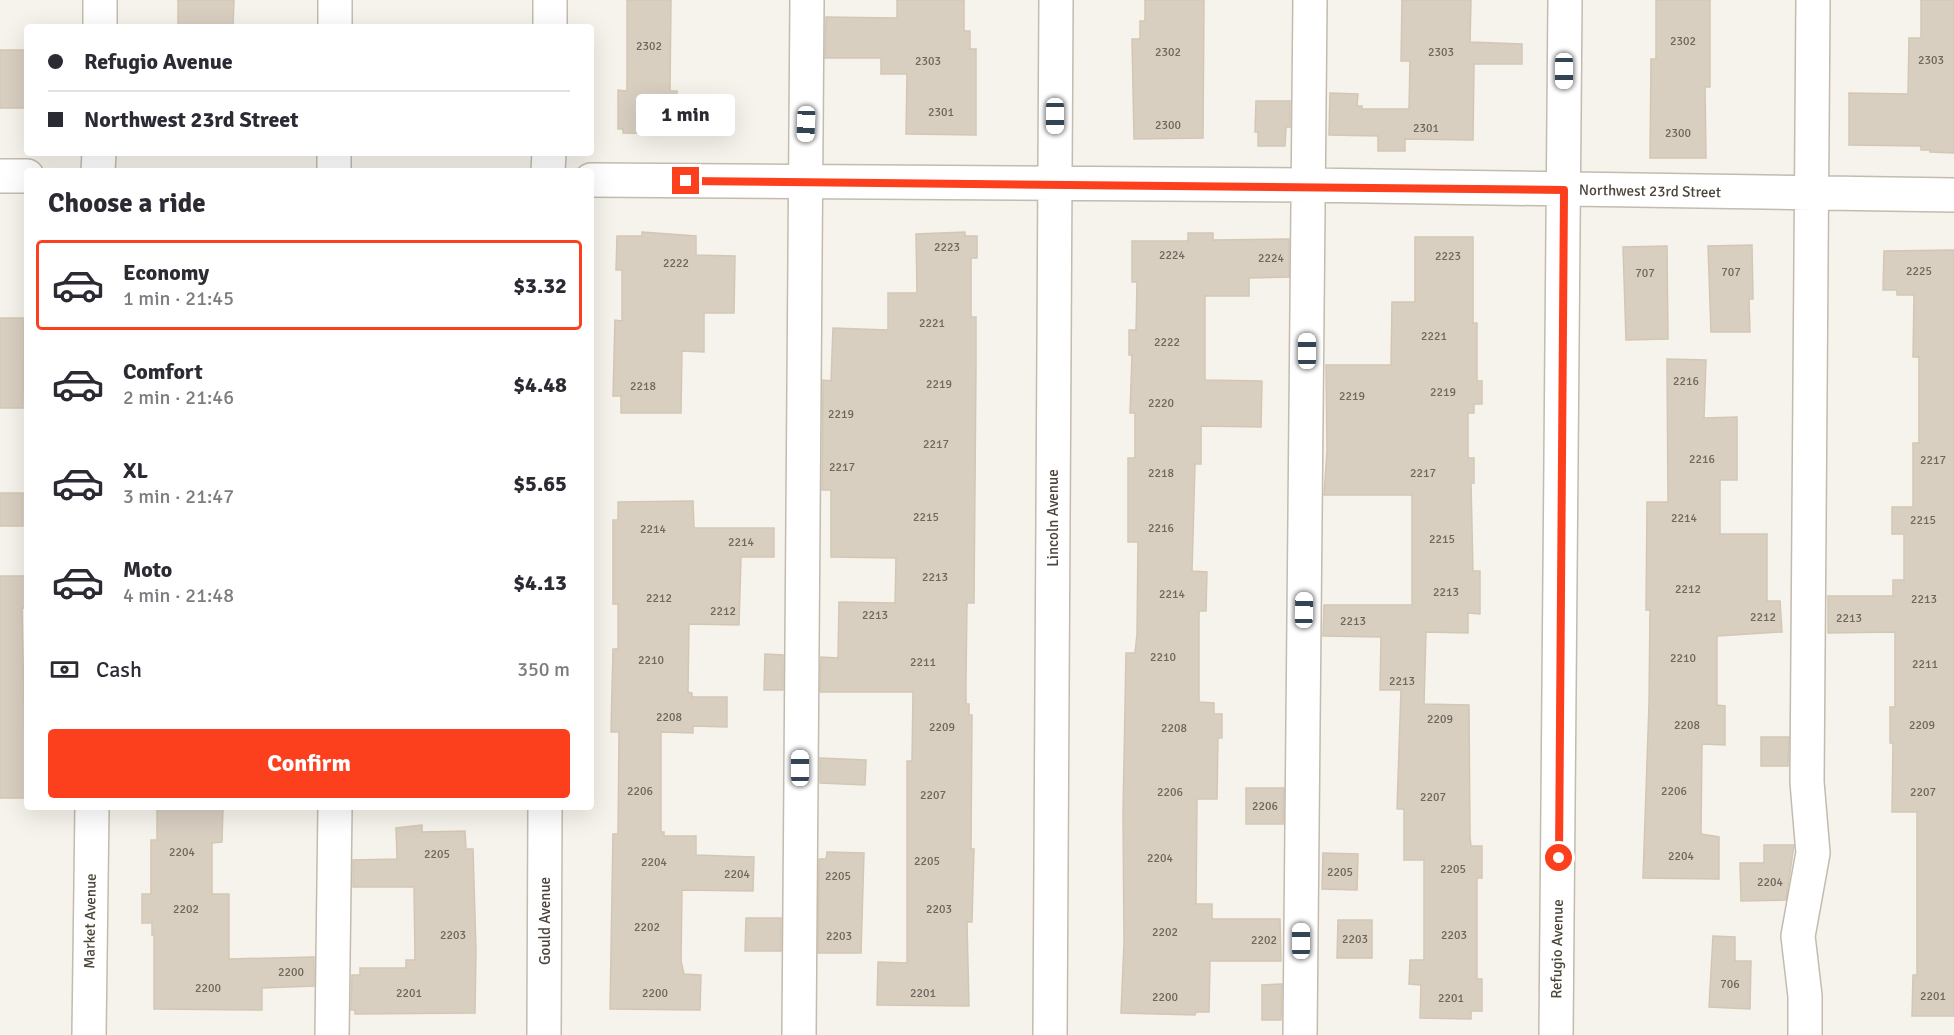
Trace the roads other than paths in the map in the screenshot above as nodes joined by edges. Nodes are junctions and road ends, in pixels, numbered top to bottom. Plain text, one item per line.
1 (100, 0) edge
2 (335, 0) edge
3 (550, 0) edge
4 (807, 0) edge
5 (1056, 0) edge
6 (1310, 0) edge
7 (1565, 0) edge
8 (1813, 0) edge
9 (100, 24) edge
10 (335, 24) edge
11 (550, 24) edge
12 (0, 176) edge
13 (24, 176) edge
14 (594, 180) edge
15 (804, 182) junction
16 (1055, 185) junction
17 (1308, 185) junction
18 (1564, 190) junction
19 (1812, 193) junction
20 (1954, 195) edge
21 (92, 810) edge
22 (335, 810) edge
23 (545, 810) edge
24 (89, 1035) edge
25 (332, 1035) edge
26 (544, 1035) edge
27 (799, 1035) edge
28 (1050, 1035) edge
29 (1300, 1035) edge
30 (1556, 1035) edge
31 (1805, 1035) edge

1 - 9 street
2 - 10 street
3 - 11 street
4 - 15 street
5 - 16 street, Lincoln Avenue
6 - 17 street
7 - 18 street, Refugio Avenue
8 - 19 street
12 - 13 street
14 - 15 street, Northwest 23rd Street
15 - 16 street, Northwest 23rd Street
15 - 27 street
16 - 17 street, Northwest 23rd Street
16 - 28 street, Lincoln Avenue
17 - 18 street, Northwest 23rd Street
17 - 29 street
18 - 19 street, Northwest 23rd Street
18 - 30 street, Refugio Avenue
19 - 20 street, Northwest 23rd Street
19 - 31 street
21 - 24 street, Market Avenue
22 - 25 street
23 - 26 street, Gould Avenue

